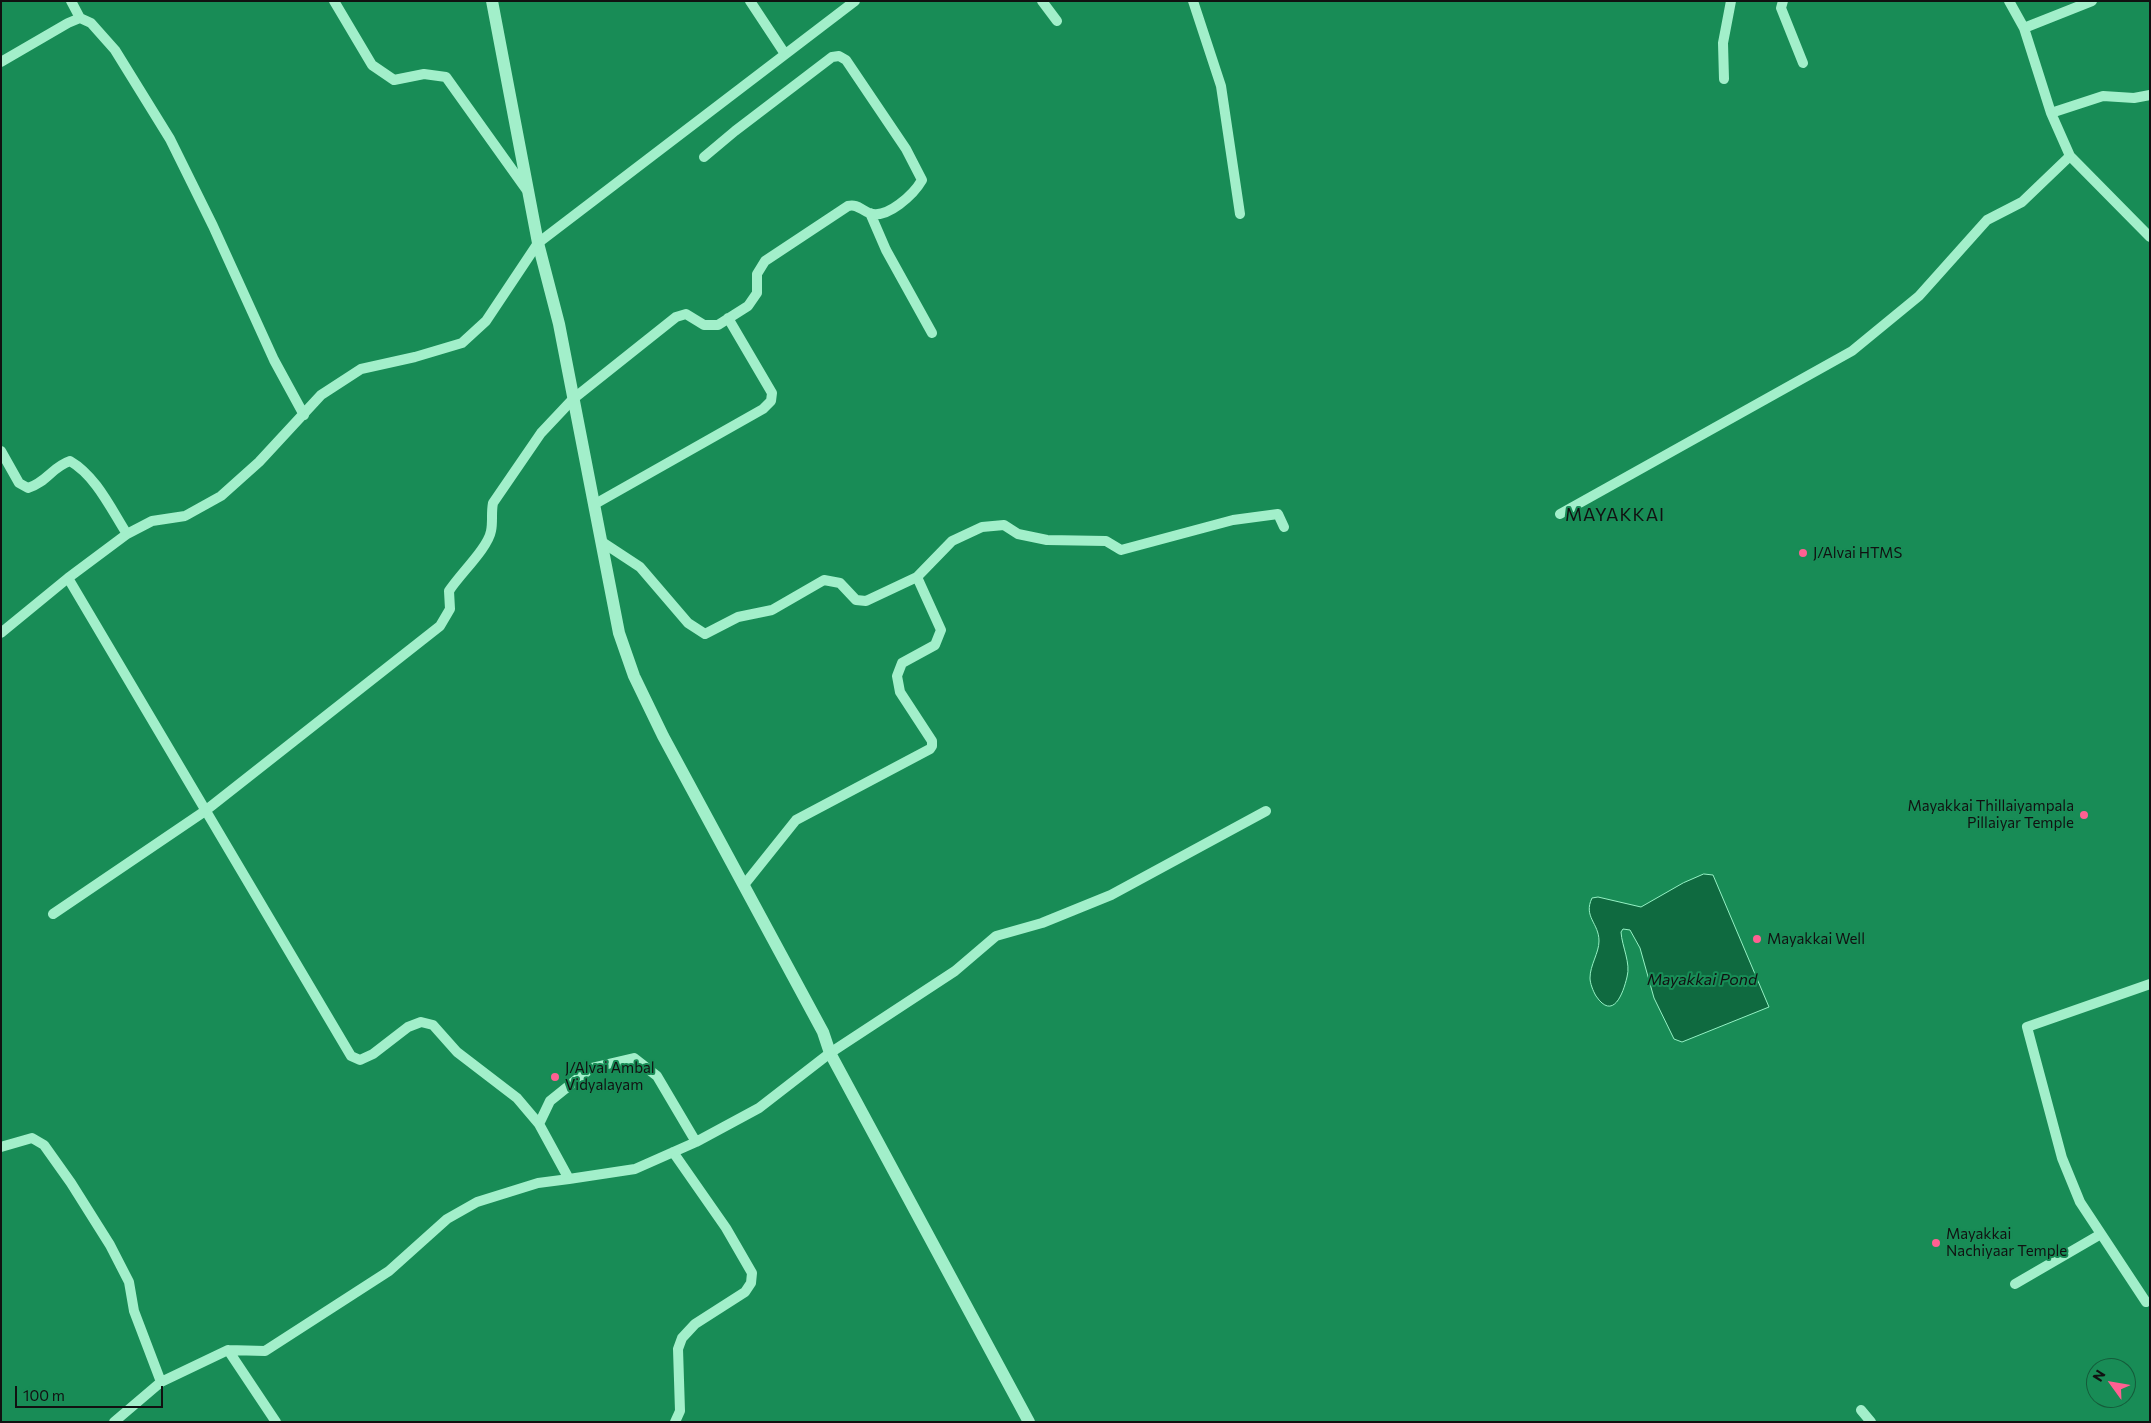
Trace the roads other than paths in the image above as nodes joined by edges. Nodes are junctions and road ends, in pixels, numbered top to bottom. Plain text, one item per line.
1 (72, 1) edge
2 (334, 1) edge
3 (492, 1) edge
4 (750, 1) edge
5 (855, 1) edge
6 (1042, 1) edge
7 (1193, 1) edge
8 (1731, 1) edge
9 (1783, 1) edge
10 (2009, 1) edge
11 (2092, 1) edge
12 (80, 18) junction
13 (1057, 22) dead end
14 (2024, 28) junction
15 (785, 54) junction
16 (1, 62) edge
17 (1803, 62) dead end
18 (1724, 79) dead end
19 (2150, 95) edge
20 (2052, 113) junction
21 (2070, 156) junction
22 (704, 158) dead end
23 (529, 193) junction
24 (870, 213) junction
25 (1240, 214) dead end
26 (2150, 237) edge
27 (538, 243) junction
28 (728, 318) junction
29 (932, 333) dead end
30 (573, 399) junction
31 (304, 415) junction
32 (1, 450) edge
33 (594, 504) junction
34 (1560, 514) dead end
35 (1284, 527) dead end
36 (127, 534) junction
37 (602, 542) junction
38 (917, 577) junction
39 (68, 578) junction
40 (1, 633) edge
41 (205, 811) junction
42 (1266, 811) dead end
43 (744, 885) junction
44 (53, 914) dead end
45 (2150, 984) edge
46 (830, 1053) junction
47 (538, 1124) junction
48 (696, 1142) junction
49 (1, 1147) edge
50 (673, 1152) junction
51 (569, 1179) junction
52 (2101, 1234) junction
53 (2015, 1284) dead end
54 (2146, 1302) dead end
55 (228, 1350) junction
56 (161, 1382) junction
57 (1860, 1410) dead end
58 (114, 1422) edge
59 (276, 1422) edge
60 (674, 1422) edge
61 (1029, 1422) edge
62 (1871, 1422) edge

1 - 12 street
2 - 23 street
3 - 23 street
4 - 15 street
5 - 15 street
6 - 13 street
7 - 25 street
8 - 18 street
9 - 17 street
10 - 14 street
11 - 14 street
12 - 16 street
12 - 31 street
14 - 20 street
15 - 27 street
19 - 20 street
20 - 21 street
21 - 26 street
21 - 34 street
22 - 24 street
23 - 27 street
24 - 28 street
24 - 29 street
27 - 30 street
27 - 31 street
28 - 30 street
28 - 33 street
30 - 33 street
30 - 41 street
31 - 36 street
32 - 36 street
33 - 37 street
35 - 38 street
36 - 39 street
37 - 38 street
37 - 43 street
38 - 43 street
39 - 40 street
39 - 41 street
41 - 44 street
41 - 47 street
42 - 46 street
43 - 46 street
45 - 52 street
46 - 48 street
46 - 61 street
47 - 48 street
47 - 51 street
48 - 50 street
49 - 56 street
50 - 51 street
50 - 60 street
51 - 55 street
52 - 53 street
52 - 54 street
55 - 56 street
55 - 59 street
56 - 58 street
57 - 62 street

